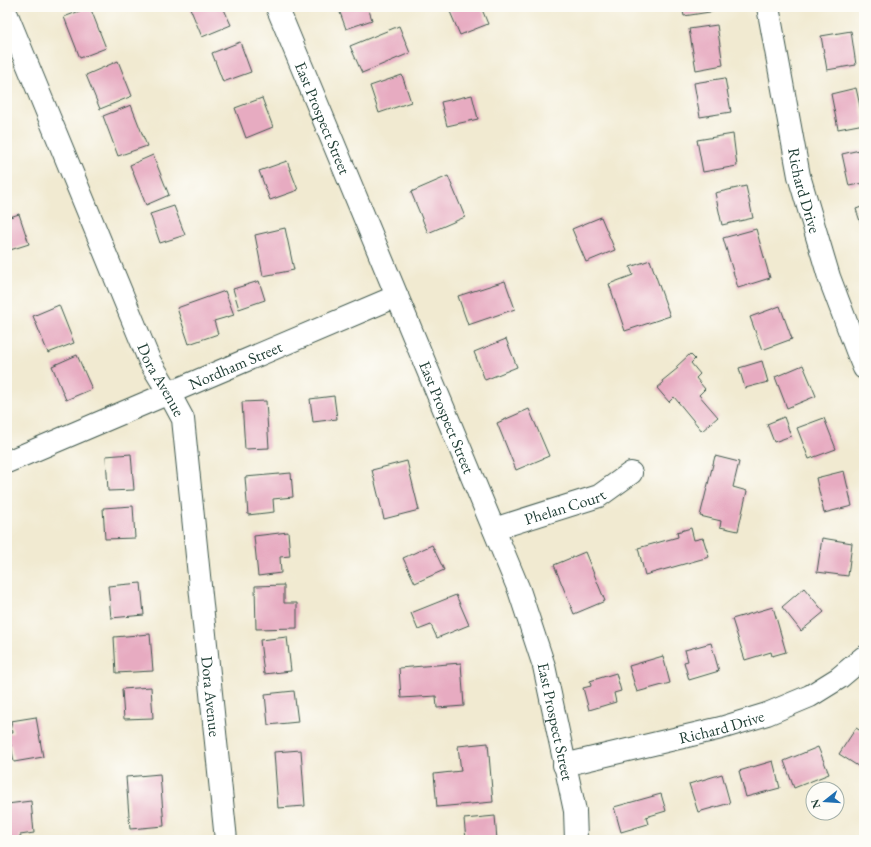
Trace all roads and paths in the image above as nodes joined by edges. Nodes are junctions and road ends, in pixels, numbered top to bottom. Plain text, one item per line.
1 (277, 7) edge
2 (768, 7) edge
3 (7, 15) edge
4 (397, 296) junction
5 (864, 368) edge
6 (169, 394) junction
7 (7, 462) edge
8 (631, 473) dead end
9 (494, 529) junction
10 (863, 659) edge
11 (564, 765) junction
12 (226, 840) edge
13 (576, 840) edge

1 - 4 street, East Prospect Street
2 - 5 street, Richard Drive
3 - 6 street, Dora Avenue
4 - 6 street, Nordham Street
4 - 9 street, East Prospect Street
6 - 7 street, Nordham Street
6 - 12 street, Dora Avenue
8 - 9 street, Phelan Court
9 - 11 street, East Prospect Street
10 - 11 street, Richard Drive
11 - 13 street, East Prospect Street

